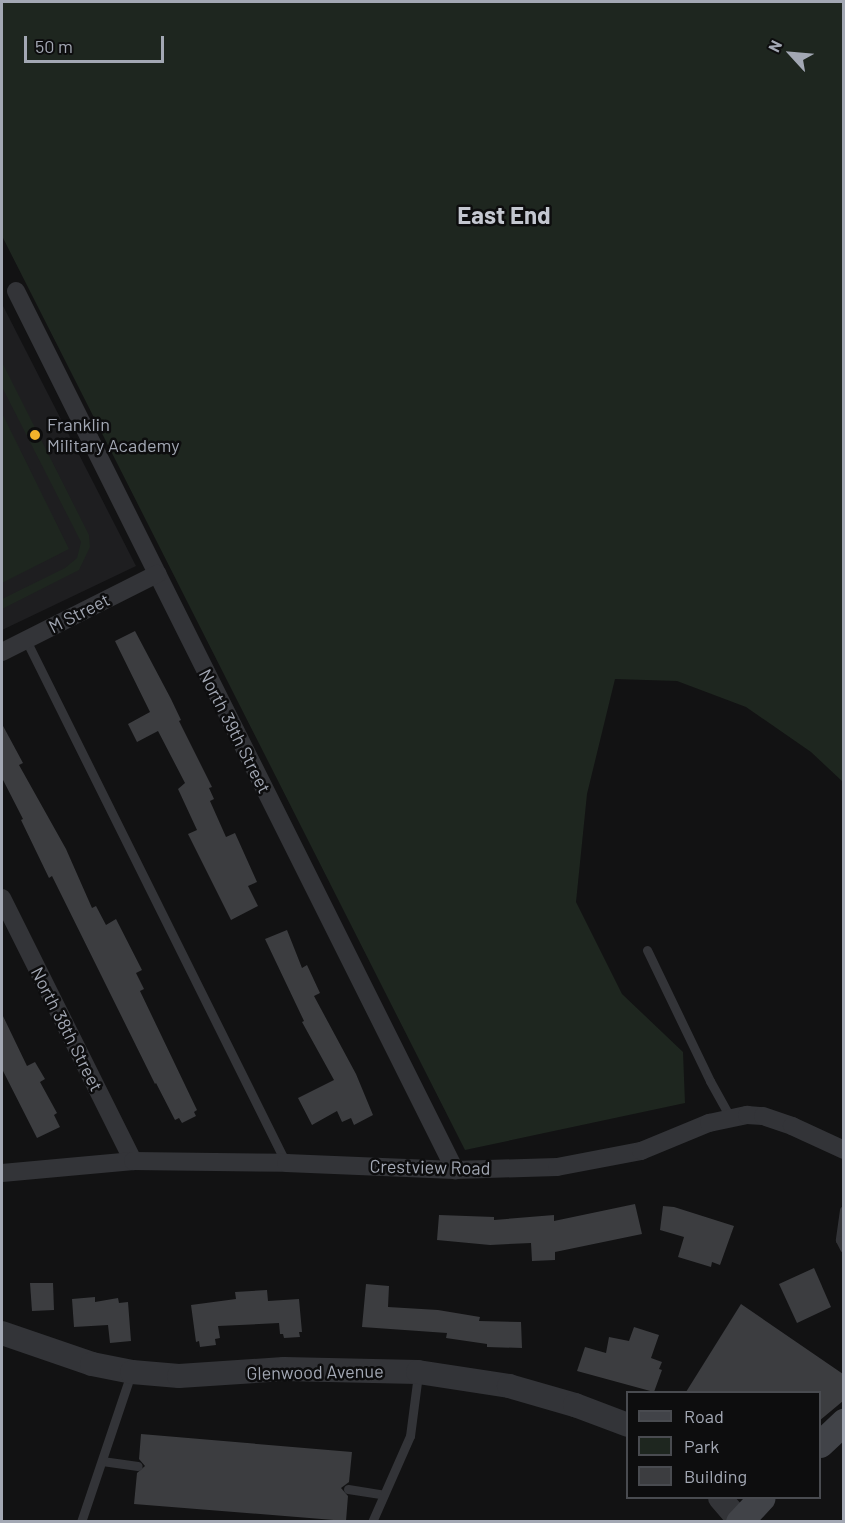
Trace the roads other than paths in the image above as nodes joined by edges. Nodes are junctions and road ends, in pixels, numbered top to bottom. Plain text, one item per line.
1 (16, 291) dead end
2 (157, 574) junction
3 (26, 640) junction
4 (2, 652) edge
5 (2, 898) edge
6 (647, 950) dead end
7 (730, 1117) junction
8 (843, 1150) edge
9 (133, 1161) junction
10 (286, 1162) junction
11 (455, 1170) junction
12 (2, 1173) edge
13 (843, 1210) edge
14 (843, 1248) edge
15 (2, 1333) edge
16 (132, 1372) junction
17 (418, 1372) junction
18 (843, 1422) edge
19 (626, 1425) edge
20 (821, 1442) edge
21 (102, 1461) junction
22 (138, 1466) dead end
23 (348, 1489) dead end
24 (384, 1495) junction
25 (722, 1499) edge
26 (759, 1499) edge
27 (81, 1521) edge
28 (372, 1521) edge
29 (739, 1521) edge

1 - 2 street, North 39th Street
2 - 3 street, M Street
2 - 11 street, North 39th Street
3 - 4 street, M Street
3 - 10 lane
5 - 9 street, North 38th Street
6 - 7 lane
7 - 8 street, Crestview Road
7 - 11 street, Crestview Road
9 - 10 street, Crestview Road
9 - 12 street, Crestview Road
10 - 11 street, Crestview Road
13 - 14 lane
15 - 16 street, Glenwood Avenue
16 - 17 street, Glenwood Avenue
16 - 21 lane
17 - 19 street, Glenwood Avenue
17 - 24 lane
18 - 20 main road
21 - 22 lane
21 - 27 lane
23 - 24 lane
24 - 28 lane
25 - 29 street
26 - 29 main road

